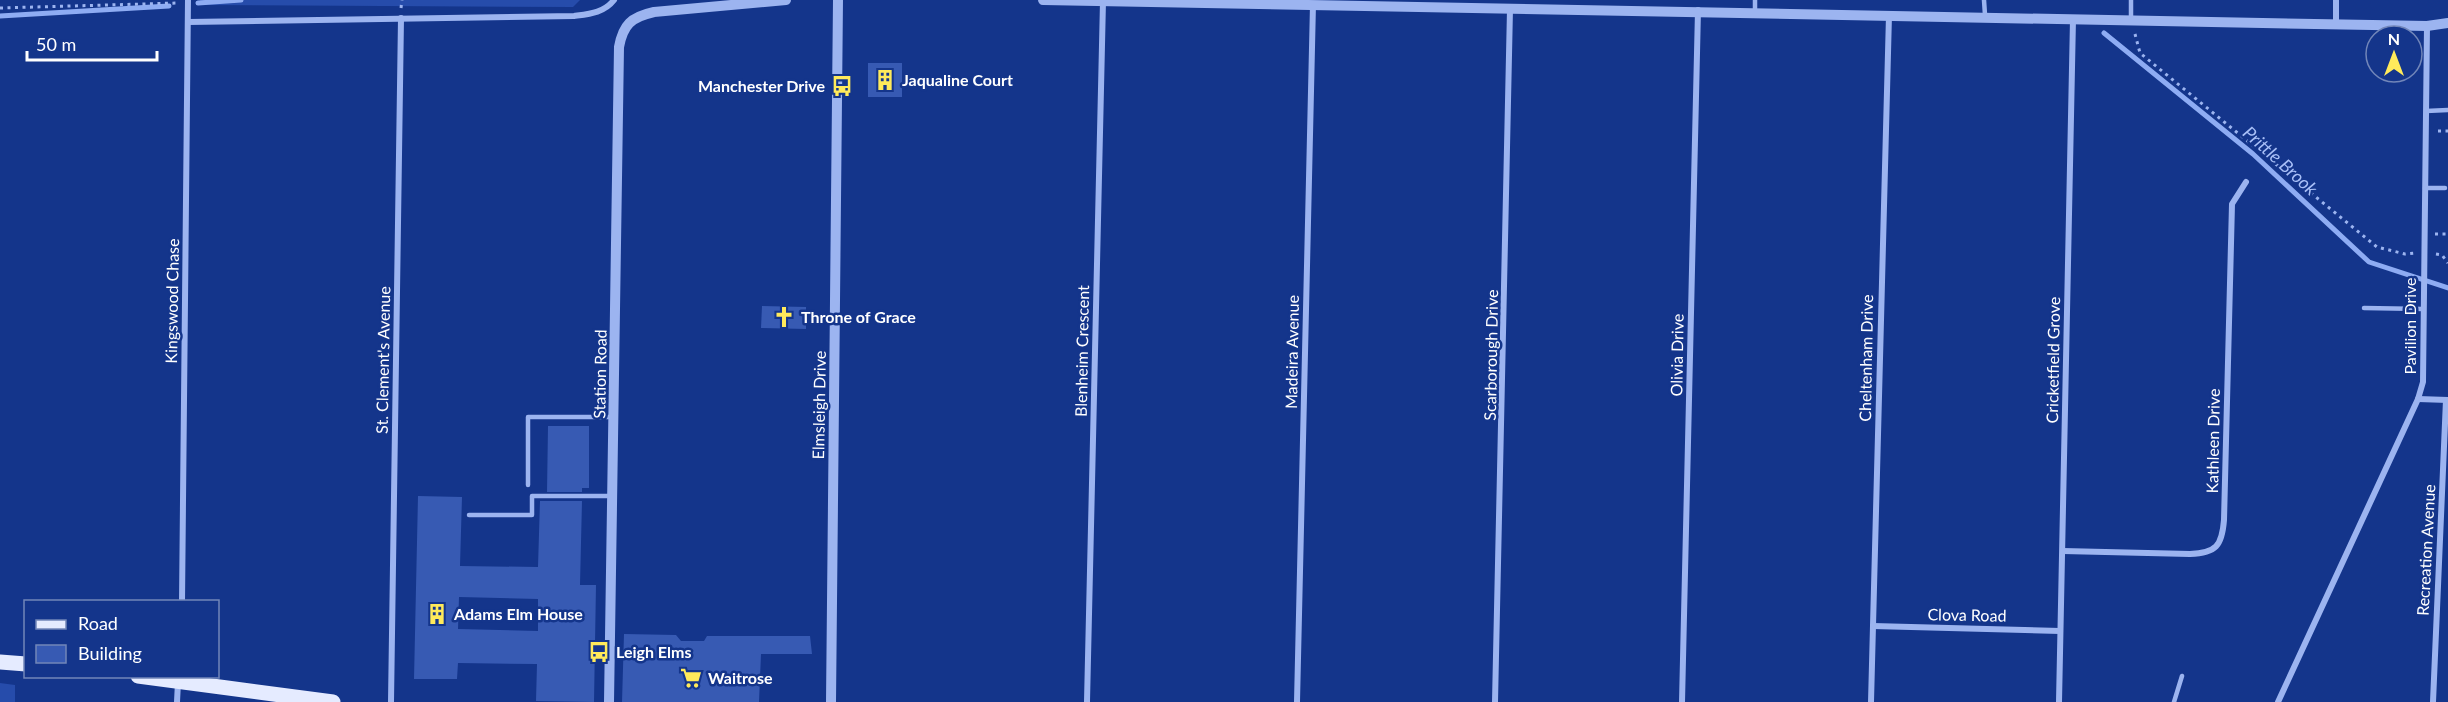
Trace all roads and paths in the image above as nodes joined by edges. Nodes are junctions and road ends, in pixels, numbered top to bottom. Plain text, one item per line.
1 (402, 0) edge
2 (614, 0) edge
3 (786, 0) edge
4 (838, 0) edge
5 (1043, 0) edge
6 (1103, 0) edge
7 (1984, 0) edge
8 (2131, 0) edge
9 (2336, 0) edge
10 (188, 2) edge
11 (1313, 2) junction
12 (1549, 4) edge
13 (401, 5) dead end
14 (1755, 6) edge
15 (0, 8) edge
16 (1510, 9) junction
17 (1698, 9) junction
18 (1889, 15) junction
19 (1985, 17) junction
20 (401, 18) junction
21 (2073, 19) junction
22 (2115, 20) junction
23 (2131, 21) junction
24 (188, 22) junction
25 (2448, 23) edge
26 (2336, 24) junction
27 (2427, 26) junction
28 (2448, 110) edge
29 (2426, 111) junction
30 (2246, 182) dead end
31 (2425, 188) junction
32 (2445, 188) dead end
33 (2424, 253) junction
34 (2364, 308) dead end
35 (2423, 309) junction
36 (2418, 399) junction
37 (2447, 399) edge
38 (615, 417) junction
39 (528, 485) dead end
40 (614, 495) junction
41 (469, 515) dead end
42 (2063, 551) junction
43 (182, 600) edge
44 (1873, 626) junction
45 (2060, 630) junction
46 (0, 662) edge
47 (24, 664) edge
48 (2182, 676) dead end
49 (159, 678) edge
50 (180, 680) edge
51 (177, 702) edge
52 (333, 702) edge
53 (392, 702) edge
54 (609, 702) edge
55 (831, 702) edge
56 (1088, 702) edge
57 (1297, 702) edge
58 (1495, 702) edge
59 (1682, 702) edge
60 (1871, 702) edge
61 (2059, 702) edge
62 (2174, 702) edge
63 (2278, 702) edge
64 (2433, 702) edge

1 - 13 path
2 - 20 street
3 - 38 street, Station Road
4 - 55 street, Elmsleigh Drive
5 - 6 street
6 - 11 street
6 - 56 street, Blenheim Crescent
7 - 19 lane
8 - 23 lane
9 - 26 street
10 - 15 path
10 - 24 street, Kingswood Chase
11 - 16 street
11 - 57 street, Madeira Avenue
12 - 16 street
12 - 17 street
14 - 17 street
14 - 18 street
16 - 58 street, Scarborough Drive
17 - 59 street, Olivia Drive
18 - 19 street
18 - 44 street, Cheltenham Drive
19 - 21 street
20 - 24 street
20 - 53 street, St. Clement's Avenue
21 - 22 street
21 - 42 street, Cricketfield Grove
22 - 23 street
22 - 33 path
23 - 26 street
24 - 43 street, Kingswood Chase
25 - 27 street
26 - 27 street
27 - 29 street, Pavilion Drive
28 - 29 lane
29 - 31 street, Pavilion Drive
30 - 42 street, Kathleen Drive
31 - 32 lane
31 - 33 street, Pavilion Drive
33 - 35 street, Pavilion Drive
34 - 35 lane
35 - 36 street, Pavilion Drive
36 - 37 street
36 - 63 street, Pavilion Drive
37 - 64 street, Recreation Avenue
38 - 39 lane
38 - 40 street, Station Road
40 - 41 lane
40 - 54 street, Station Road
42 - 45 street, Cricketfield Grove
44 - 45 street, Clova Road
44 - 60 street, Cheltenham Drive
45 - 61 street, Cricketfield Grove
46 - 47 main road
48 - 62 lane
49 - 50 main road
50 - 51 street
50 - 52 main road

